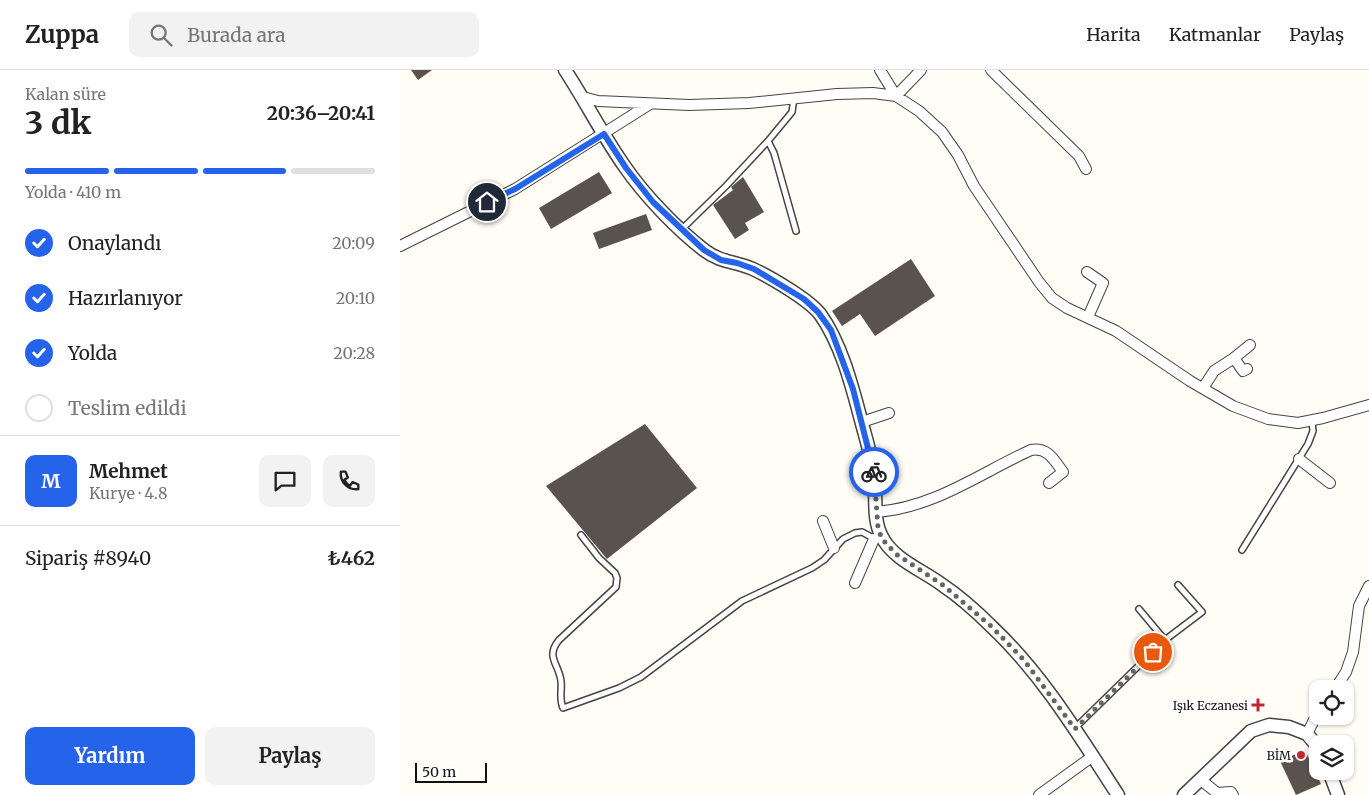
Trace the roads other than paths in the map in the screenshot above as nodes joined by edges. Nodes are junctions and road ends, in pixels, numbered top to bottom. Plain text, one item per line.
1 (565, 70) edge
2 (880, 70) edge
3 (921, 70) edge
4 (991, 70) edge
5 (896, 96) junction
6 (583, 98) junction
7 (794, 98) junction
8 (651, 103) junction
9 (604, 134) junction
10 (768, 141) junction
11 (1086, 169) dead end
12 (682, 229) junction
13 (796, 231) dead end
14 (400, 246) edge
15 (1087, 272) dead end
16 (1088, 317) junction
17 (1250, 345) dead end
18 (1234, 358) junction
19 (1247, 369) dead end
20 (1203, 388) junction
21 (1369, 404) edge
22 (889, 413) dead end
23 (1312, 420) junction
24 (862, 422) junction
25 (1299, 459) junction
26 (1049, 483) dead end
27 (1330, 483) dead end
28 (876, 512) junction
29 (823, 521) dead end
30 (581, 535) dead end
31 (878, 539) junction
32 (834, 548) junction
33 (1242, 550) dead end
34 (855, 583) dead end
35 (1178, 585) dead end
36 (1369, 586) edge
37 (1138, 609) dead end
38 (1165, 640) junction
39 (1341, 680) edge
40 (1312, 725) edge
41 (1075, 729) junction
42 (1307, 734) joint
43 (1093, 756) junction
44 (1200, 780) junction
45 (1332, 780) edge
46 (1217, 794) edge
47 (1039, 795) edge
48 (1118, 795) edge
49 (1184, 795) edge
50 (1233, 795) edge
51 (1338, 795) edge

1 - 6 street
2 - 5 street
3 - 5 street
4 - 11 street
5 - 7 street
5 - 16 street
6 - 8 street
6 - 9 street
7 - 8 street
7 - 10 lane
8 - 9 street
9 - 12 street
9 - 14 street
10 - 12 lane
10 - 13 lane
12 - 24 street
15 - 16 street
16 - 20 street
17 - 18 street
18 - 19 street
18 - 20 street
20 - 23 street
21 - 23 street
22 - 24 street
23 - 25 lane
24 - 28 street
25 - 27 street
25 - 33 lane
26 - 28 street
28 - 31 street
29 - 32 street
30 - 32 lane
31 - 32 lane
31 - 34 street
31 - 41 street
35 - 38 lane
36 - 39 street
37 - 38 lane
38 - 41 lane
40 - 42 street
41 - 43 street
42 - 44 street
43 - 47 street
43 - 48 street
44 - 46 street
44 - 49 street
45 - 51 street
46 - 50 street

